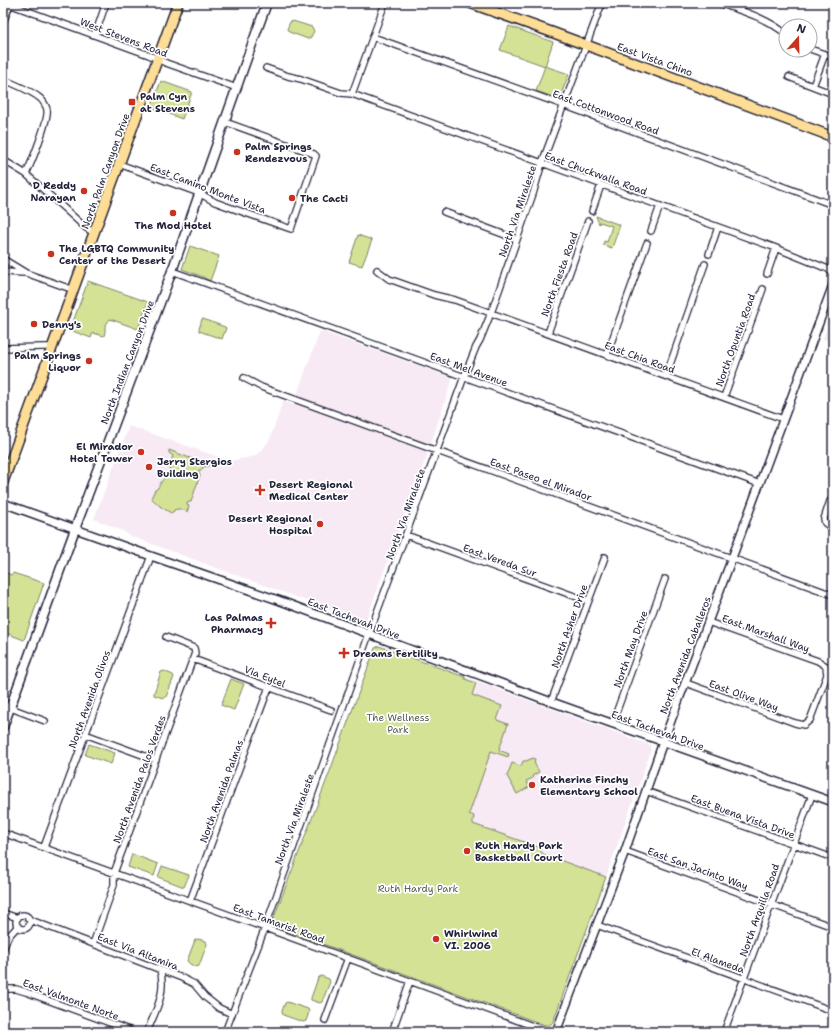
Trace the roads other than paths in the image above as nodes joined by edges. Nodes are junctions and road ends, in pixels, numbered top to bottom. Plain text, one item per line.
1 (106, 3) edge
2 (178, 3) edge
3 (267, 3) edge
4 (385, 3) edge
5 (470, 3) edge
6 (602, 3) edge
7 (719, 3) edge
8 (8, 4) edge
9 (17, 5) edge
10 (734, 6) edge
11 (3, 23) edge
12 (778, 27) edge
13 (95, 35) junction
14 (373, 37) junction
15 (586, 45) junction
16 (818, 52) edge
17 (825, 54) junction
18 (833, 57) edge
19 (157, 59) junction
20 (266, 68) dead end
21 (789, 77) dead end
22 (3, 79) edge
23 (813, 86) junction
24 (237, 88) junction
25 (352, 94) junction
26 (833, 94) edge
27 (563, 105) junction
28 (225, 122) junction
29 (833, 137) edge
30 (3, 160) edge
31 (542, 163) junction
32 (119, 164) junction
33 (26, 174) junction
34 (601, 185) junction
35 (199, 193) junction
36 (833, 205) edge
37 (660, 206) junction
38 (592, 210) dead end
39 (444, 212) dead end
40 (588, 221) dead end
41 (718, 227) junction
42 (651, 231) dead end
43 (94, 233) junction
44 (516, 240) junction
45 (647, 243) dead end
46 (776, 248) junction
47 (709, 254) dead end
48 (3, 259) edge
49 (705, 264) dead end
50 (377, 270) dead end
51 (172, 271) junction
52 (833, 271) edge
53 (3, 272) edge
54 (26, 273) junction
55 (767, 274) dead end
56 (833, 285) edge
57 (763, 288) dead end
58 (74, 290) junction
59 (491, 313) junction
60 (548, 333) junction
61 (53, 347) junction
62 (3, 348) edge
63 (607, 354) junction
64 (666, 376) junction
65 (464, 377) junction
66 (244, 378) dead end
67 (724, 397) junction
68 (783, 419) junction
69 (438, 451) junction
70 (3, 482) edge
71 (760, 484) junction
72 (830, 501) dead end
73 (3, 503) edge
74 (75, 529) junction
75 (833, 529) edge
76 (406, 535) junction
77 (151, 556) junction
78 (605, 557) dead end
79 (732, 558) junction
80 (665, 579) dead end
81 (833, 594) edge
82 (588, 601) junction
83 (708, 622) junction
84 (369, 634) junction
85 (166, 637) dead end
86 (193, 659) junction
87 (686, 683) junction
88 (269, 687) junction
89 (551, 702) junction
90 (6, 707) edge
91 (330, 710) dead end
92 (45, 720) dead end
93 (795, 723) joint
94 (612, 724) junction
95 (3, 727) edge
96 (85, 734) junction
97 (663, 742) junction
98 (156, 760) junction
99 (646, 791) junction
100 (812, 795) junction
101 (833, 802) edge
102 (3, 833) edge
103 (794, 843) junction
104 (44, 847) junction
105 (625, 851) junction
106 (833, 858) edge
107 (114, 873) junction
108 (190, 901) junction
109 (771, 905) junction
110 (3, 913) edge
111 (18, 918) junction
112 (28, 919) junction
113 (597, 925) junction
114 (18, 926) junction
115 (833, 927) edge
116 (265, 928) junction
117 (93, 944) junction
118 (3, 950) edge
119 (348, 958) junction
120 (160, 970) junction
121 (744, 979) junction
122 (410, 981) junction
123 (3, 988) edge
124 (833, 1011) edge
125 (232, 1014) junction
126 (325, 1020) dead end
127 (131, 1032) edge
128 (147, 1032) edge
129 (225, 1032) edge
130 (392, 1032) edge
131 (549, 1032) edge
132 (556, 1032) edge
133 (724, 1032) edge

1 - 13 street
2 - 19 main road, North Palm Canyon Drive
3 - 24 main road, North Indian Canyon Drive
4 - 14 street
5 - 15 main road, East Vista Chino
6 - 15 street, North Via Miraleste
7 - 10 street
8 - 9 street, West Stevens Road
8 - 11 street
9 - 13 street, West Stevens Road
10 - 12 street
13 - 19 street, West Stevens Road
14 - 25 street
14 - 27 street, East Cottonwood Road
15 - 27 street, North Via Miraleste
15 - 29 main road, East Vista Chino
16 - 17 street
17 - 18 street
17 - 23 street
19 - 24 street, West Stevens Road
19 - 32 main road, North Palm Canyon Drive
20 - 25 street, East Chuckwalla Road
21 - 23 street
22 - 33 street
23 - 26 street
24 - 28 main road, North Indian Canyon Drive
25 - 31 street, East Chuckwalla Road
27 - 31 street, North Via Miraleste
27 - 36 street, East Cottonwood Road
28 - 35 main road, North Indian Canyon Drive
28 - 35 street, East Camino Monte Vista
30 - 33 street
31 - 34 street, East Chuckwalla Road
31 - 44 street, North Via Miraleste
32 - 35 street, East Camino Monte Vista
32 - 43 main road, North Palm Canyon Drive
33 - 43 street
34 - 37 street, East Chuckwalla Road
34 - 38 street
35 - 51 main road, North Indian Canyon Drive
37 - 41 street, East Chuckwalla Road
37 - 42 street
39 - 44 street
40 - 60 street, North Fiesta Road
41 - 46 street, East Chuckwalla Road
41 - 47 street
43 - 58 main road, North Palm Canyon Drive
44 - 59 street, North Via Miraleste
45 - 63 street
46 - 52 street, East Chuckwalla Road
46 - 55 street
48 - 54 street
49 - 64 street
50 - 59 street, East Chia Road
51 - 65 street, East Mel Avenue
51 - 74 main road, North Indian Canyon Drive
53 - 54 street
54 - 58 street
56 - 68 street, North Avenida Caballeros
57 - 67 street, North Opuntia Road
58 - 61 main road, North Palm Canyon Drive
59 - 60 street, East Chia Road
59 - 65 street, North Via Miraleste
60 - 63 street, East Chia Road
61 - 62 street
61 - 70 main road, North Palm Canyon Drive
63 - 64 street, East Chia Road
64 - 67 street, East Chia Road
65 - 69 street, North Via Miraleste
65 - 71 street, East Mel Avenue
66 - 69 street, East Paseo el Mirador
67 - 68 street, East Chia Road
68 - 71 street, North Avenida Caballeros
69 - 76 street, North Via Miraleste
69 - 79 street, East Paseo el Mirador
71 - 79 street, North Avenida Caballeros
72 - 75 street
73 - 74 street, East Tachevah Drive
74 - 77 street, East Tachevah Drive
74 - 90 main road, North Indian Canyon Drive
76 - 82 street, East Vereda Sur
76 - 84 street, North Via Miraleste
77 - 84 street, East Tachevah Drive
77 - 96 street, North Avenida Olivos
78 - 82 street, North Asher Drive
79 - 81 street, East Paseo el Mirador
79 - 83 street, North Avenida Caballeros
80 - 94 street, North May Drive
82 - 89 street, North Asher Drive
83 - 87 street, North Avenida Caballeros
83 - 93 street, East Marshall Way
84 - 89 street, East Tachevah Drive
84 - 116 street, North Via Miraleste
85 - 86 street
86 - 88 street, Via Eytel
86 - 98 street, North Avenida Palos Verdes
87 - 93 street, East Olive Way
87 - 97 street, North Avenida Caballeros
88 - 91 street, Via Eytel
88 - 108 street, North Avenida Palmas
89 - 94 street, East Tachevah Drive
90 - 92 street
90 - 95 main road, North Indian Canyon Drive
94 - 97 street, East Tachevah Drive
96 - 98 street
96 - 104 street, North Avenida Olivos
97 - 99 street, North Avenida Caballeros
97 - 100 street, East Tachevah Drive
98 - 107 street, North Avenida Palos Verdes
99 - 103 street, East Buena Vista Drive
99 - 105 street, North Avenida Caballeros
100 - 101 street, East Tachevah Drive
100 - 103 street, North Arquilla Road
102 - 104 street, East Tamarisk Road
103 - 106 street, East Buena Vista Drive
103 - 109 street, North Arquilla Road
104 - 107 street, East Tamarisk Road
105 - 109 street, East San Jacinto Way
105 - 113 street, North Avenida Caballeros
107 - 108 street, East Tamarisk Road
107 - 117 street, North Avenida Palos Verdes
108 - 116 street, East Tamarisk Road
109 - 115 street, East San Jacinto Way
109 - 121 street, North Arquilla Road
110 - 111 street, East Via Altamira
111 - 112 street, East Via Altamira
111 - 114 street
112 - 114 street
112 - 117 street, East Via Altamira
113 - 121 street, El Alameda
113 - 132 street, North Avenida Caballeros
114 - 118 street
116 - 119 street, East Tamarisk Road
116 - 125 street, North Via Miraleste
117 - 120 street, East Via Altamira
119 - 122 street, East Tamarisk Road
119 - 126 street
120 - 125 street, East Via Altamira
120 - 128 street
121 - 124 street, El Alameda
121 - 133 street, North Arquilla Road
122 - 130 street
122 - 131 street, East Tamarisk Road
123 - 127 street, East Valmonte Norte
125 - 129 street, North Via Miraleste

